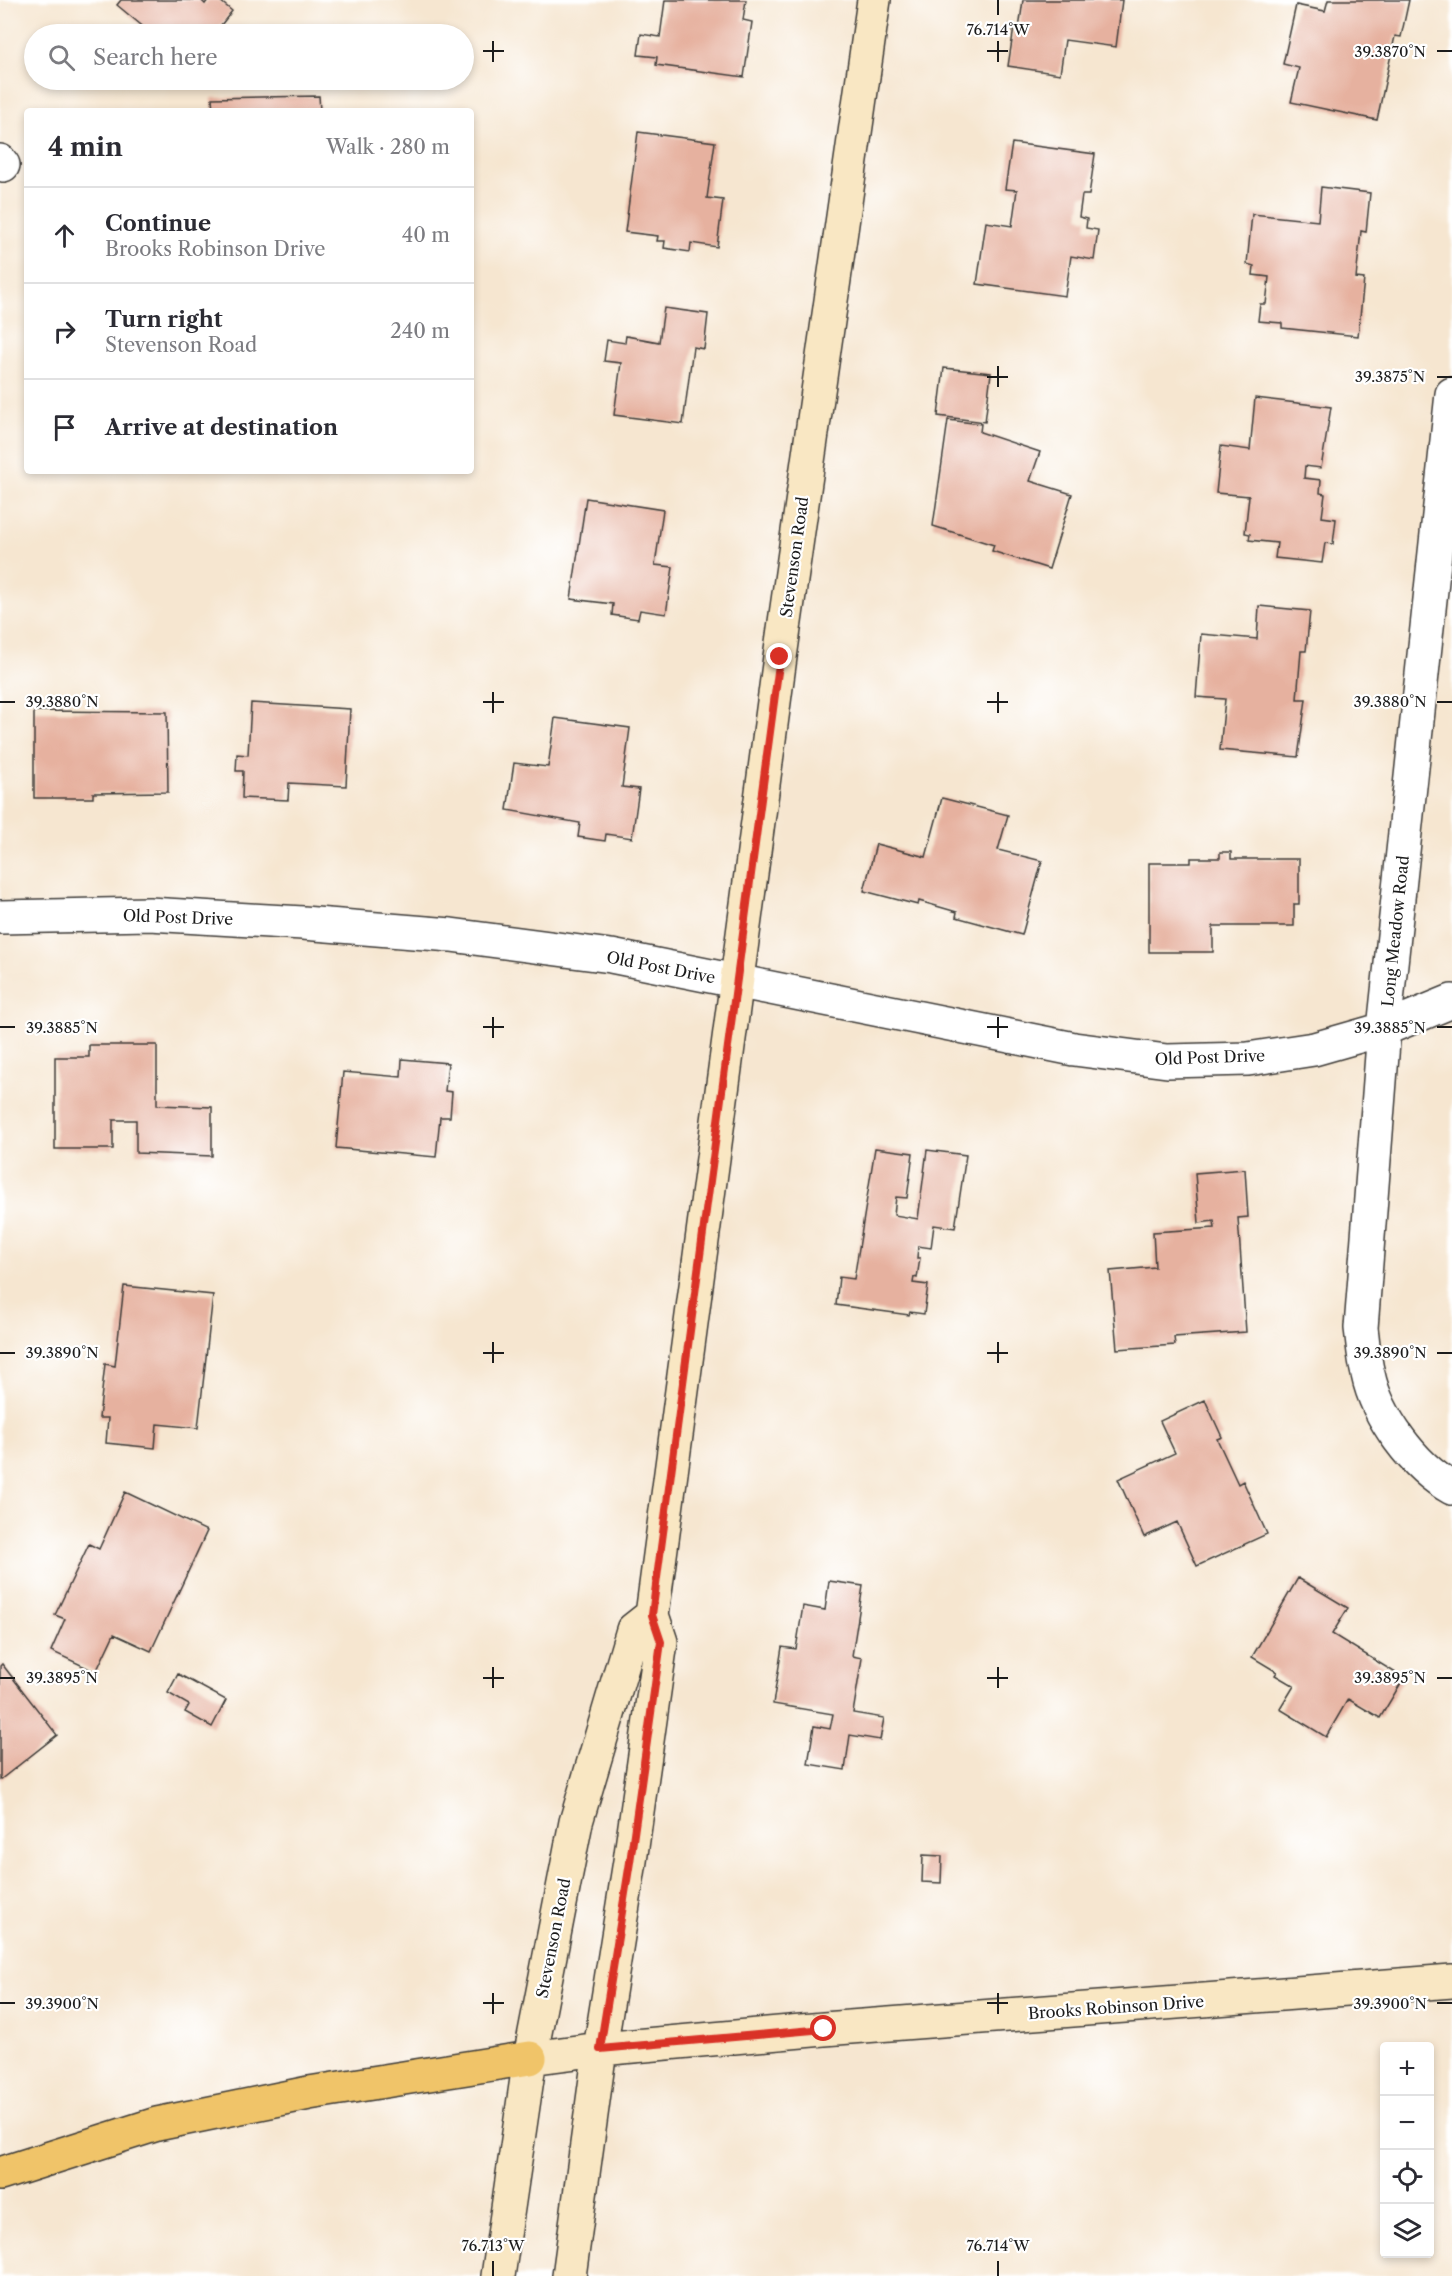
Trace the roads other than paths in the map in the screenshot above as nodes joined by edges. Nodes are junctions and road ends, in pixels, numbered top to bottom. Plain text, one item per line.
1 (874, 0) edge
2 (1452, 394) edge
3 (0, 917) edge
4 (737, 982) junction
5 (1452, 1001) edge
6 (1384, 1029) junction
7 (1452, 1488) edge
8 (652, 1615) junction
9 (1452, 1981) edge
10 (600, 2049) junction
11 (530, 2058) junction
12 (0, 2174) edge
13 (498, 2276) edge
14 (569, 2276) edge

1 - 4 main road, Stevenson Road
2 - 6 street, Long Meadow Road
3 - 4 street, Old Post Drive
4 - 6 street, Old Post Drive
4 - 8 main road, Stevenson Road
5 - 6 street, Old Post Drive
6 - 7 street, Long Meadow Road
8 - 10 main road, Stevenson Road
8 - 11 main road, Stevenson Road
9 - 10 main road, Brooks Robinson Drive
10 - 11 main road, Brooks Robinson Drive
10 - 14 main road, Stevenson Road
11 - 12 highway
11 - 13 main road, Stevenson Road

